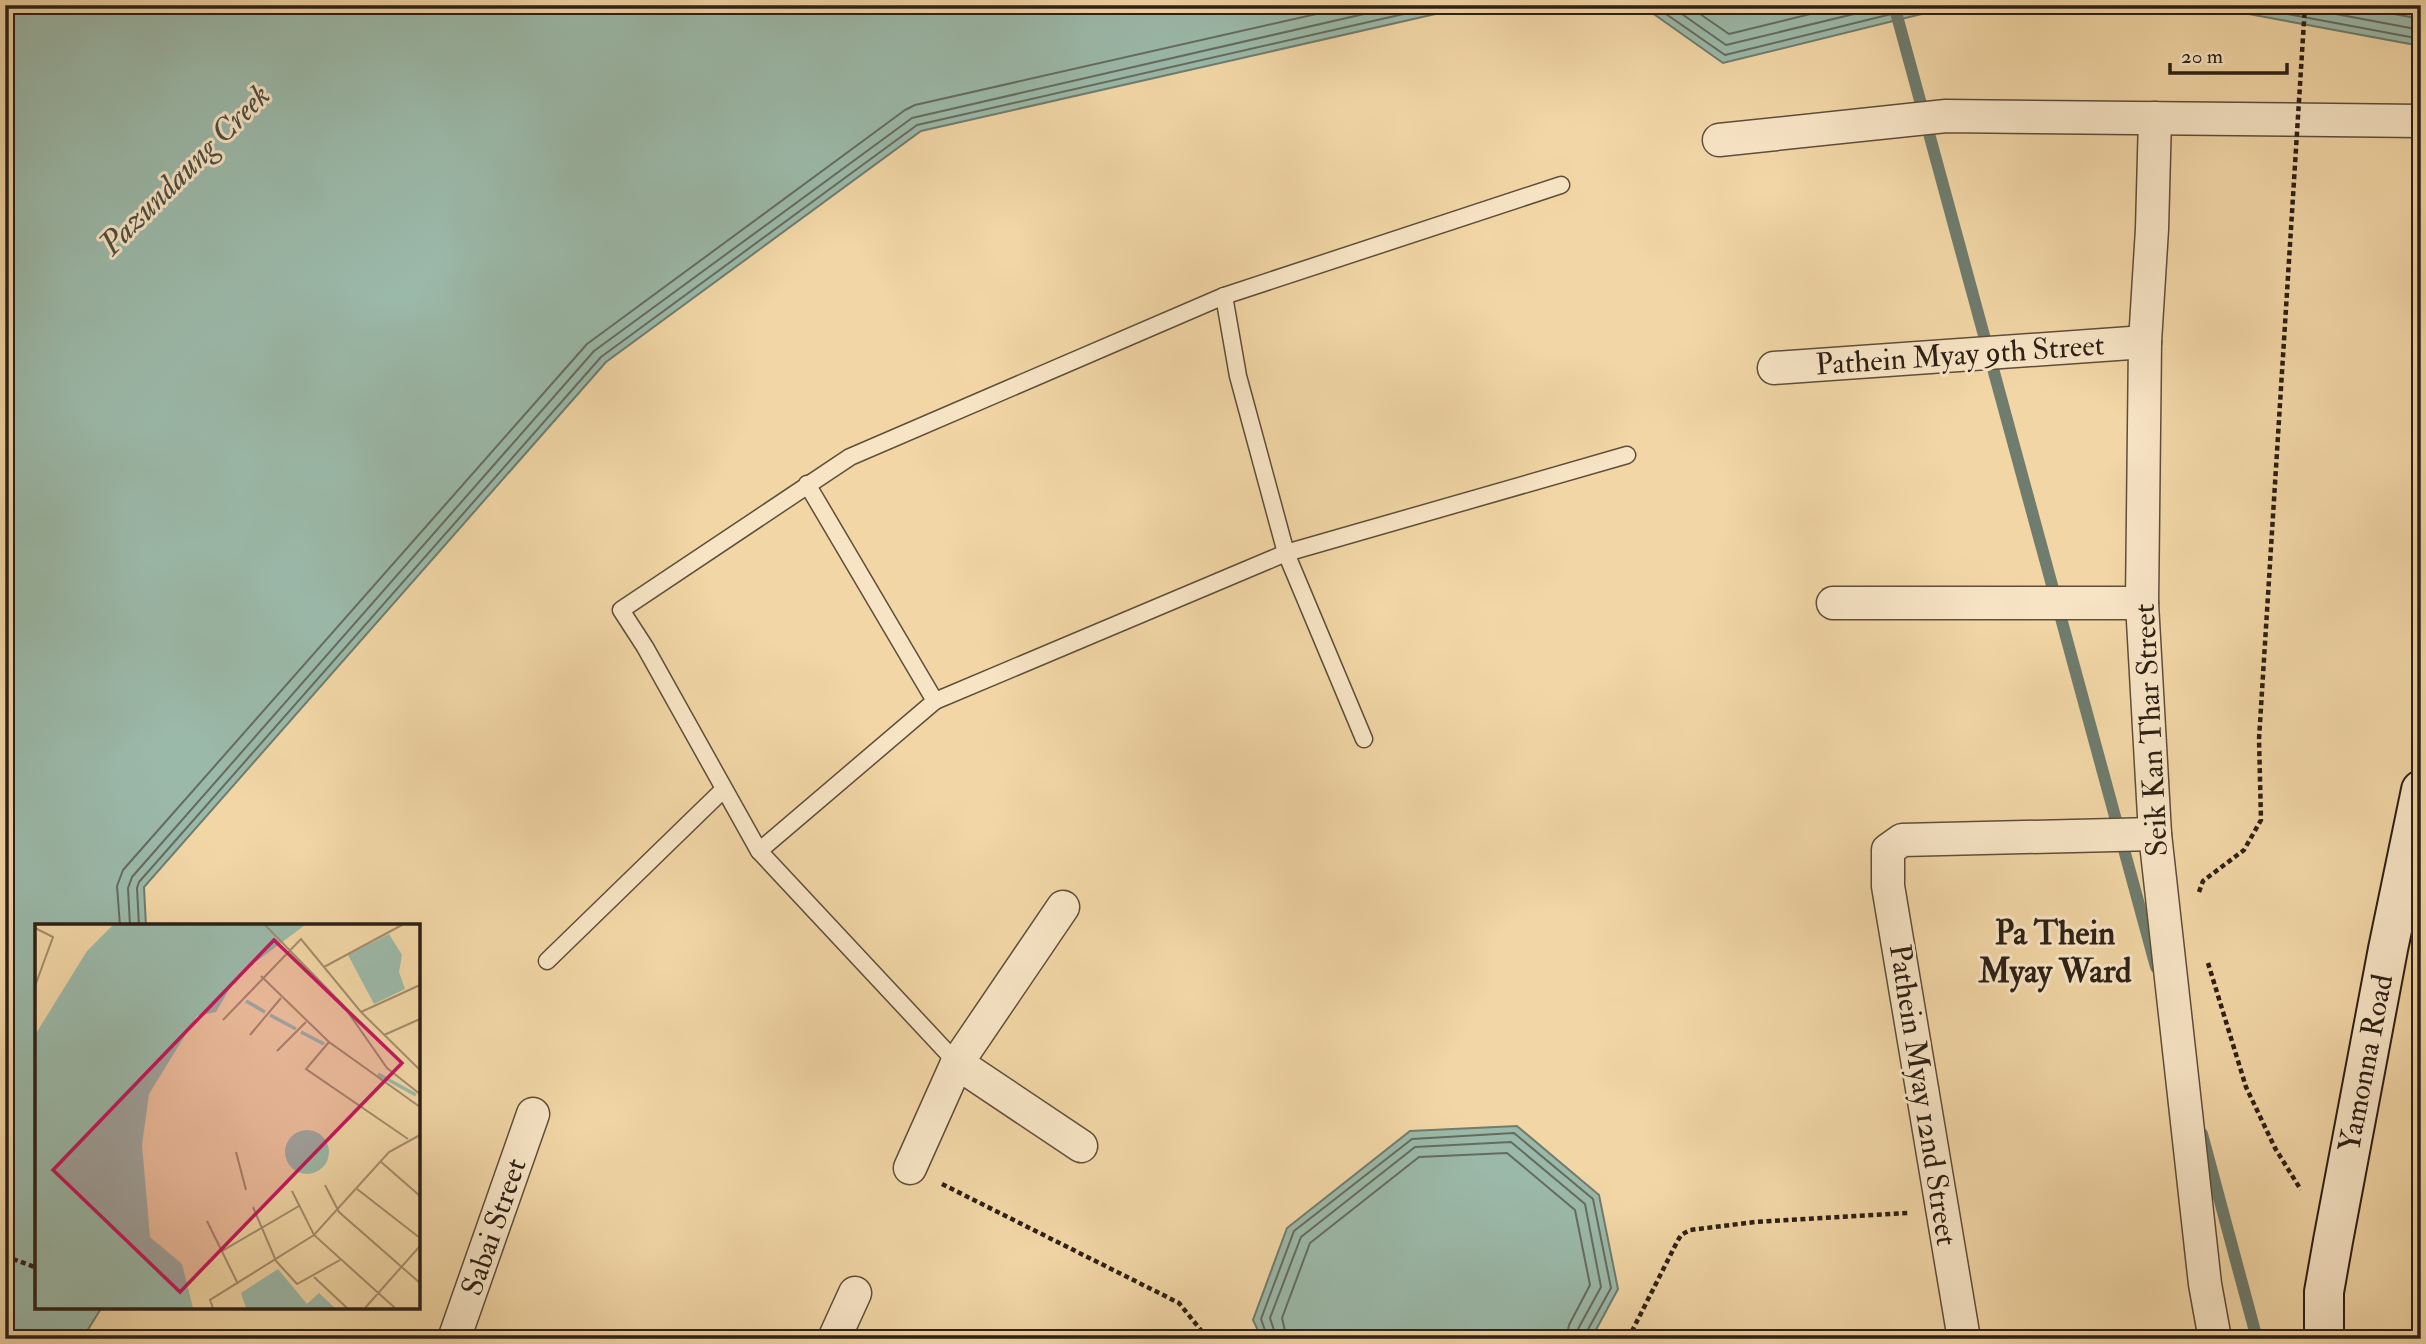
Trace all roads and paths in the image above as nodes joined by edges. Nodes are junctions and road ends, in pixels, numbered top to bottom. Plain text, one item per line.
1 (2305, 5) edge
2 (2155, 118) junction
3 (2421, 121) edge
4 (1720, 140) dead end
5 (1561, 185) dead end
6 (1224, 296) junction
7 (2145, 342) junction
8 (1774, 368) dead end
9 (1627, 455) dead end
10 (807, 484) junction
11 (1286, 553) junction
12 (1833, 603) dead end
13 (2142, 603) junction
14 (935, 701) junction
15 (1364, 739) dead end
16 (724, 789) junction
17 (2421, 790) edge
18 (2155, 834) junction
19 (759, 851) junction
20 (2195, 900) dead end
21 (1063, 907) dead end
22 (2207, 960) dead end
23 (547, 961) dead end
24 (957, 1063) junction
25 (533, 1114) dead end
26 (1081, 1146) dead end
27 (910, 1168) joint
28 (1942, 1211) junction
29 (2333, 1241) junction
30 (5, 1256) edge
31 (35, 1267) edge
32 (855, 1293) dead end
33 (1628, 1337) edge
34 (454, 1339) edge
35 (834, 1339) edge
36 (1208, 1339) edge
37 (1648, 1339) edge
38 (1964, 1339) edge
39 (2215, 1339) edge
40 (2323, 1339) edge

1 - 20 path, bridge
2 - 3 street
2 - 4 street
2 - 7 street, Seik Kan Thar Street
5 - 6 lane
6 - 10 lane
6 - 11 lane
7 - 8 street, Pathein Myay 9th Street
7 - 13 street, Seik Kan Thar Street
9 - 11 lane
10 - 14 lane
10 - 16 lane
11 - 14 lane
11 - 15 lane
12 - 13 street
13 - 18 street, Seik Kan Thar Street
14 - 19 lane
16 - 19 lane
16 - 23 lane
17 - 29 main road, Yamonna Road
18 - 28 street, Pathein Myay 12nd Street
18 - 39 street, Seik Kan Thar Street
19 - 24 lane
21 - 24 street
22 - 29 path
24 - 26 street
24 - 27 street
25 - 34 street, Sabai Street
27 - 36 path
28 - 33 path
28 - 38 street, Pathein Myay 12nd Street
29 - 40 main road, Yamonna Road
30 - 31 path
32 - 35 street
33 - 37 path

